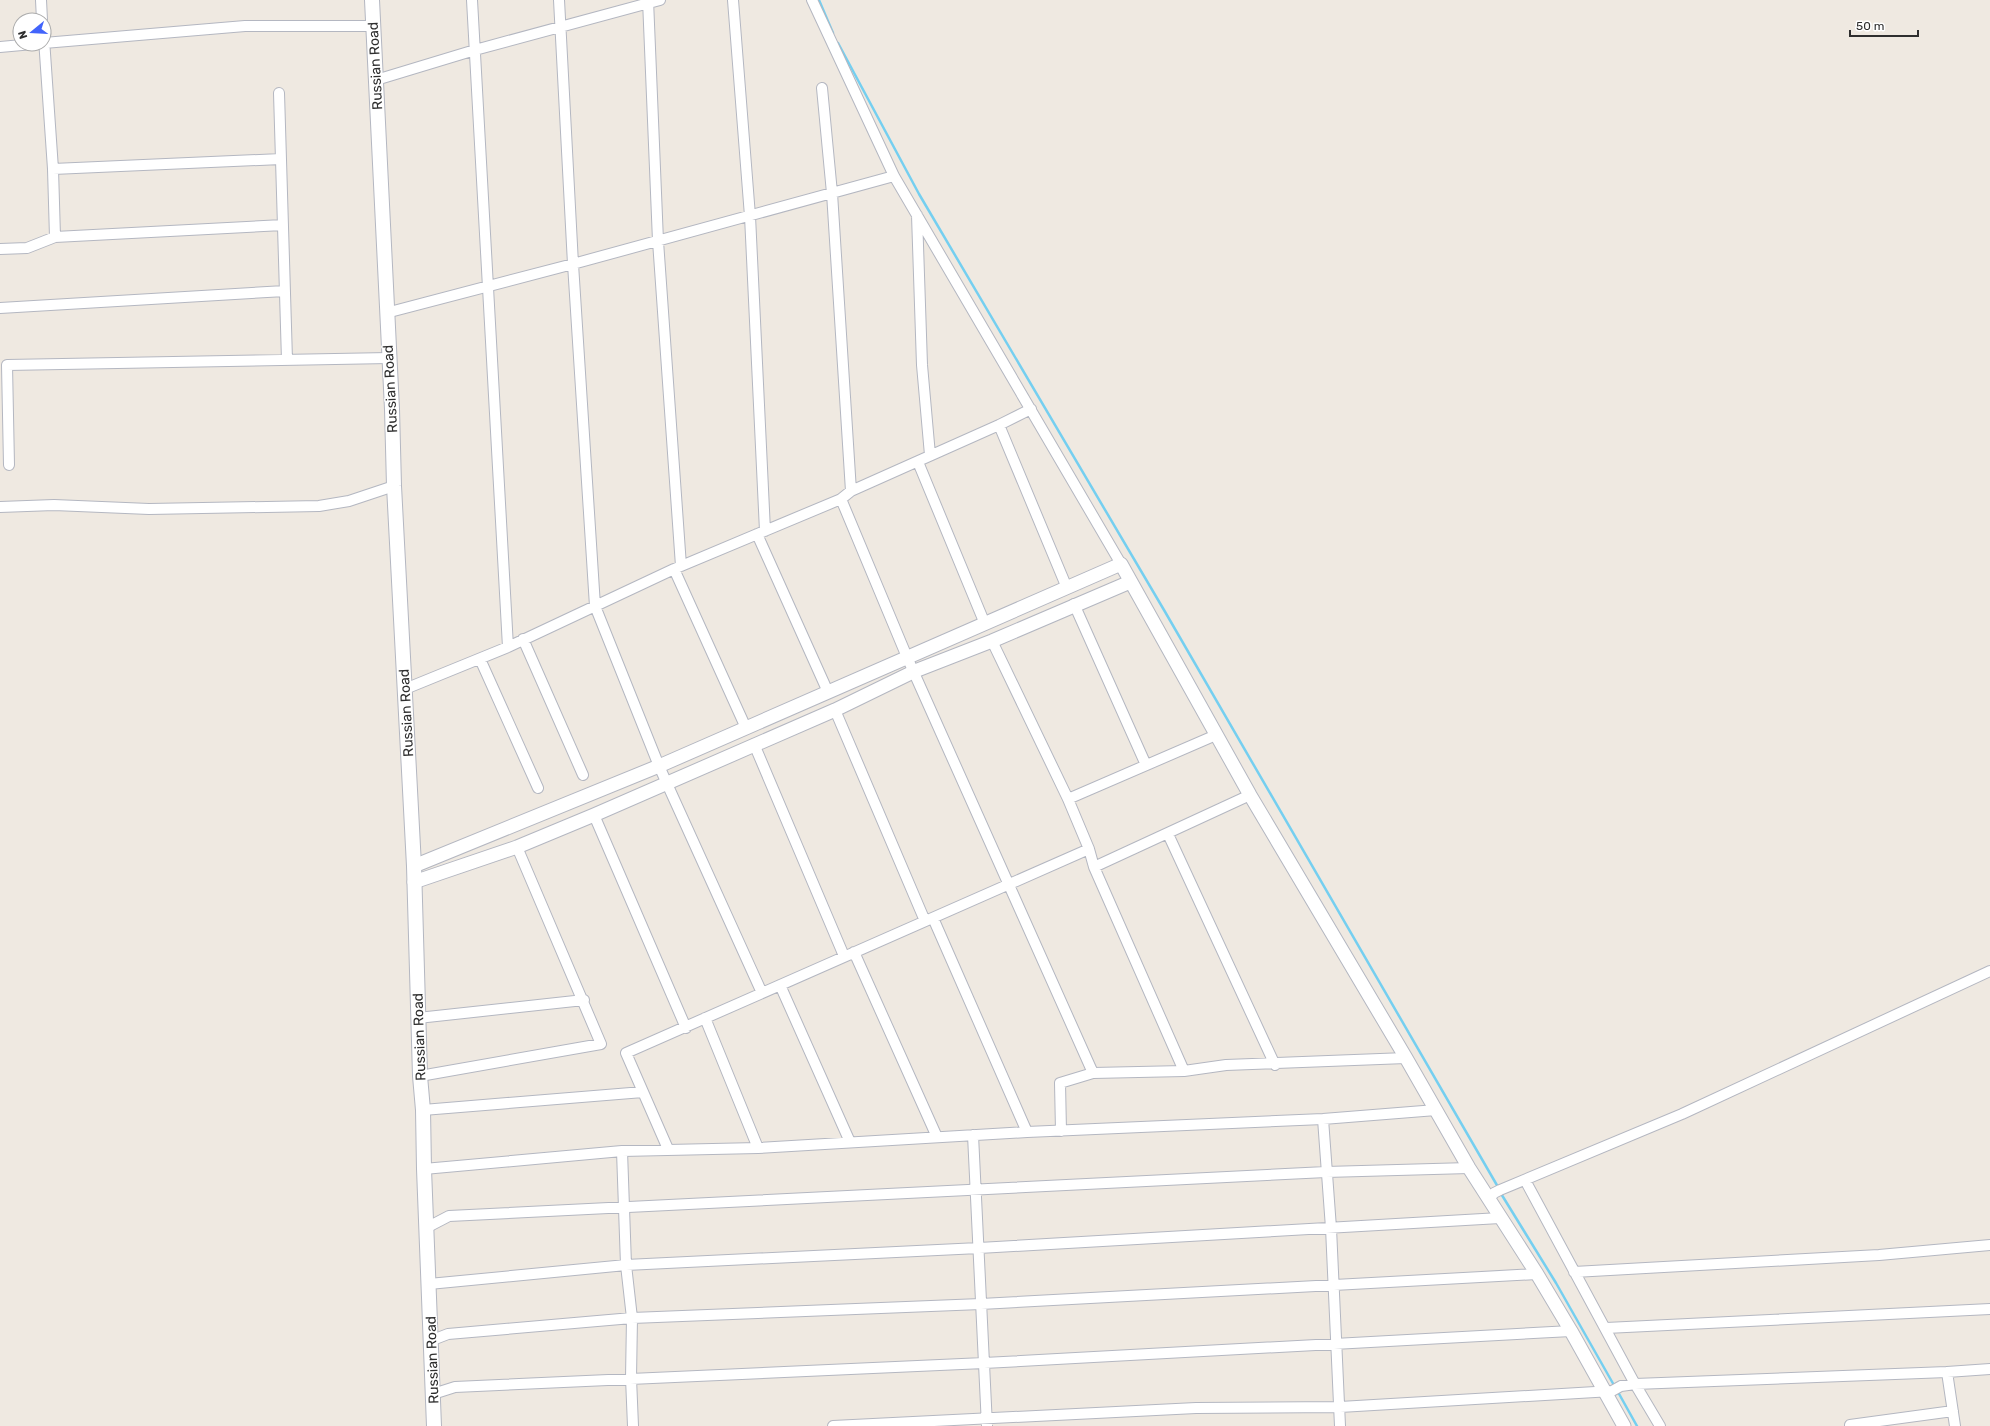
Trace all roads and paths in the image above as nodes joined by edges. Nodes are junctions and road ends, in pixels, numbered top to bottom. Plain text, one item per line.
1 (41, 0) edge
2 (372, 0) edge
3 (472, 0) edge
4 (559, 0) edge
5 (660, 0) edge
6 (733, 0) edge
7 (812, 0) edge
8 (648, 2) edge
9 (42, 12) edge
10 (374, 26) junction
11 (562, 27) junction
12 (52, 42) edge
13 (12, 46) edge
14 (0, 47) edge
15 (475, 50) junction
16 (45, 52) edge
17 (376, 80) junction
18 (822, 88) dead end
19 (279, 93) dead end
20 (281, 159) junction
21 (53, 170) junction
22 (894, 176) junction
23 (832, 193) junction
24 (916, 214) junction
25 (750, 216) junction
26 (283, 225) junction
27 (55, 237) junction
28 (658, 241) junction
29 (0, 249) edge
30 (573, 264) junction
31 (487, 286) junction
32 (285, 291) junction
33 (0, 308) edge
34 (386, 313) junction
35 (389, 358) junction
36 (287, 360) junction
37 (1031, 409) junction
38 (999, 425) junction
39 (930, 454) junction
40 (918, 462) junction
41 (8, 465) dead end
42 (394, 486) junction
43 (851, 491) junction
44 (841, 499) junction
45 (0, 506) edge
46 (761, 532) junction
47 (1121, 564) junction
48 (678, 567) junction
49 (1130, 582) junction
50 (1067, 588) junction
51 (1074, 604) junction
52 (595, 606) junction
53 (985, 624) junction
54 (524, 639) junction
55 (992, 641) junction
56 (508, 647) junction
57 (907, 657) junction
58 (480, 659) junction
59 (915, 671) junction
60 (404, 690) junction
61 (828, 692) junction
62 (834, 710) junction
63 (746, 728) junction
64 (1216, 735) junction
65 (754, 744) junction
66 (1146, 765) junction
67 (659, 766) junction
68 (583, 775) dead end
69 (667, 782) junction
70 (538, 788) dead end
71 (1250, 796) junction
72 (1068, 799) junction
73 (594, 815) junction
74 (1168, 834) junction
75 (517, 847) junction
76 (1089, 849) junction
77 (414, 866) junction
78 (1094, 867) junction
79 (414, 882) junction
80 (1010, 884) junction
81 (929, 919) junction
82 (854, 952) junction
83 (844, 956) junction
84 (1990, 971) edge
85 (780, 985) junction
86 (762, 993) junction
87 (584, 1000) junction
88 (418, 1018) junction
89 (705, 1018) junction
90 (686, 1028) junction
91 (1406, 1058) junction
92 (1275, 1065) junction
93 (1184, 1071) junction
94 (1093, 1072) junction
95 (420, 1076) junction
96 (643, 1092) junction
97 (423, 1110) junction
98 (1436, 1110) junction
99 (1323, 1119) junction
100 (1061, 1131) junction
101 (1027, 1132) junction
102 (973, 1135) junction
103 (937, 1137) junction
104 (850, 1142) junction
105 (758, 1148) junction
106 (668, 1149) junction
107 (622, 1151) junction
108 (1469, 1168) junction
109 (424, 1169) junction
110 (1326, 1172) junction
111 (1521, 1181) junction
112 (977, 1189) junction
113 (1491, 1196) junction
114 (624, 1208) junction
115 (1500, 1218) junction
116 (426, 1228) junction
117 (1331, 1228) junction
118 (1990, 1245) edge
119 (979, 1248) junction
120 (626, 1265) junction
121 (1574, 1272) junction
122 (1537, 1274) junction
123 (429, 1284) junction
124 (1334, 1285) junction
125 (981, 1304) junction
126 (1990, 1309) edge
127 (632, 1318) junction
128 (1606, 1328) junction
129 (1571, 1331) junction
130 (430, 1341) junction
131 (1337, 1343) junction
132 (984, 1363) junction
133 (1990, 1369) edge
134 (1947, 1372) junction
135 (631, 1378) junction
136 (1635, 1384) junction
137 (1612, 1389) junction
138 (433, 1394) junction
139 (1340, 1407) junction
140 (1953, 1411) junction
141 (986, 1422) edge
142 (1850, 1425) edge
143 (434, 1426) edge
144 (634, 1426) edge
145 (833, 1426) edge
146 (1340, 1426) edge
147 (1624, 1426) edge
148 (1660, 1426) edge
149 (1955, 1426) edge

1 - 9 street
2 - 10 main road, Russian Road
3 - 15 street
4 - 11 street
5 - 8 street
6 - 25 street
7 - 22 street
8 - 11 street
8 - 28 street
10 - 12 street
10 - 17 main road, Russian Road
11 - 15 street
11 - 30 street
13 - 14 street
15 - 17 street
15 - 31 street
16 - 21 street
17 - 34 main road, Russian Road
18 - 23 street
19 - 20 street
20 - 21 street
20 - 26 street
21 - 27 street
22 - 23 street
22 - 24 street
23 - 25 street
23 - 43 street
24 - 37 street
24 - 39 street
25 - 28 street
25 - 46 street
26 - 27 street
26 - 32 street
27 - 29 street
28 - 30 street
28 - 48 street
30 - 31 street
30 - 52 street
31 - 34 street
31 - 56 street
32 - 33 street
32 - 36 street
34 - 35 main road, Russian Road
35 - 36 street
35 - 42 main road, Russian Road
36 - 41 street
37 - 38 street
37 - 47 street
38 - 39 street
38 - 50 street
39 - 40 street
40 - 43 street
40 - 53 street
42 - 45 street
42 - 60 main road, Russian Road
43 - 44 street
44 - 46 street
44 - 57 street
46 - 48 street
46 - 61 street
47 - 49 street
47 - 50 street
48 - 52 street
48 - 63 street
49 - 51 street
49 - 64 street
50 - 53 street
51 - 55 street
51 - 66 street
52 - 54 street
52 - 67 street
53 - 57 street
54 - 56 street
54 - 68 street
55 - 59 street
55 - 72 street
56 - 58 street
57 - 59 street
57 - 61 street
58 - 60 street
58 - 70 street
59 - 62 street
59 - 80 street
60 - 77 main road, Russian Road
61 - 63 street
62 - 65 street
62 - 81 street
63 - 67 street
64 - 66 street
64 - 71 street
65 - 69 street
65 - 83 street
66 - 72 street
67 - 69 street
67 - 77 street
69 - 73 street
69 - 86 street
71 - 74 street
71 - 91 street
72 - 76 street
73 - 75 street
73 - 90 street
74 - 78 street
74 - 92 street
75 - 79 street
75 - 87 street
76 - 78 street
76 - 80 street
77 - 79 main road, Russian Road
78 - 93 street
79 - 88 main road, Russian Road
80 - 81 street
80 - 94 street
81 - 82 street
81 - 101 street
82 - 83 street
82 - 103 street
83 - 85 street
84 - 111 street
85 - 86 street
85 - 104 street
86 - 89 street
87 - 88 street
87 - 95 street
88 - 95 main road, Russian Road
89 - 90 street
89 - 105 street
90 - 96 street
91 - 92 street
91 - 98 street
92 - 93 street
93 - 94 street
94 - 100 street
95 - 97 main road, Russian Road
96 - 97 street
96 - 106 street
97 - 109 main road, Russian Road
98 - 99 street
98 - 108 street
99 - 100 street
99 - 110 street
100 - 101 street
101 - 102 street
102 - 103 street
102 - 112 street
103 - 104 street
104 - 105 street
105 - 106 street
106 - 107 street
107 - 109 street
107 - 114 street
108 - 110 street
108 - 113 street
109 - 116 main road, Russian Road
110 - 112 street
110 - 117 street
111 - 113 street
111 - 121 street
112 - 114 street
112 - 119 street
113 - 115 street
114 - 116 street
114 - 120 street
115 - 117 street
115 - 122 street
116 - 123 main road, Russian Road
117 - 119 street
117 - 124 street
118 - 121 street
119 - 120 street
119 - 125 street
120 - 123 street
120 - 127 street
121 - 128 street
122 - 124 street
122 - 129 street
123 - 130 main road, Russian Road
124 - 125 street
124 - 131 street
125 - 127 street
125 - 132 street
126 - 128 street
127 - 130 street
127 - 135 street
128 - 136 street
129 - 131 street
129 - 137 street
130 - 138 main road, Russian Road
131 - 132 street
131 - 139 street
132 - 135 street
132 - 141 street
133 - 134 street
134 - 136 street
134 - 140 street
135 - 138 street
135 - 144 street
136 - 137 street
136 - 148 street
137 - 139 street
137 - 147 street
138 - 143 main road, Russian Road
139 - 141 street
139 - 146 street
140 - 142 street
140 - 149 street
141 - 145 street

